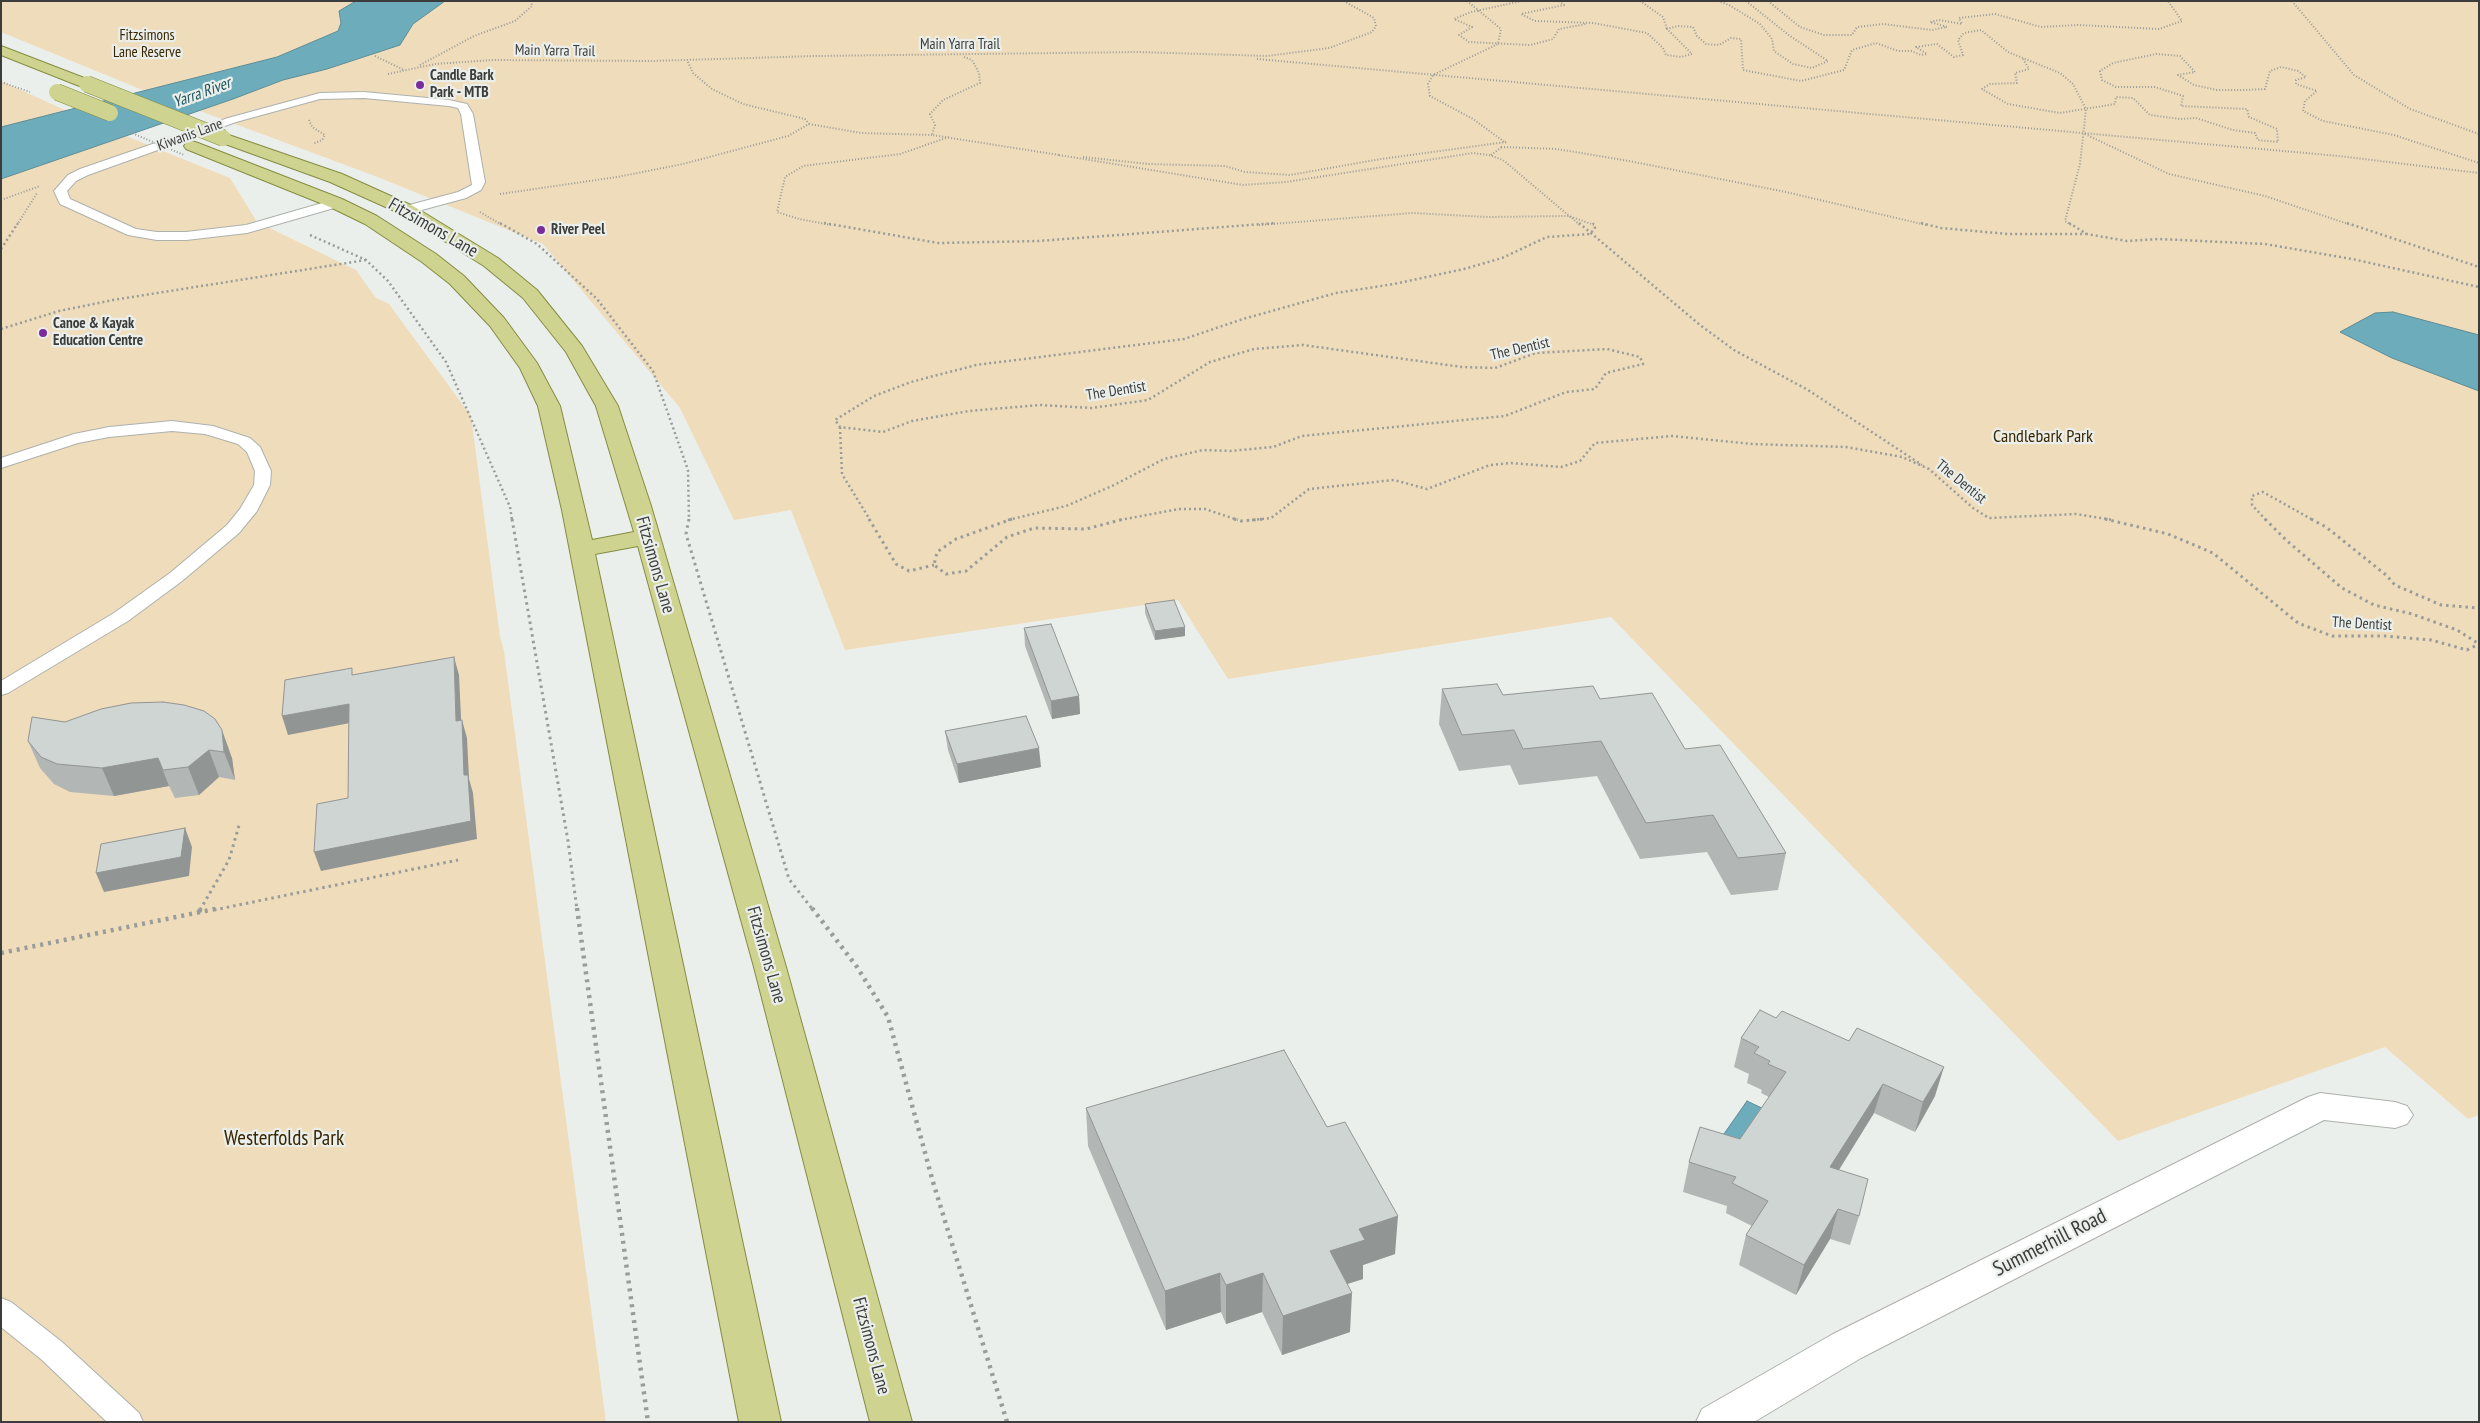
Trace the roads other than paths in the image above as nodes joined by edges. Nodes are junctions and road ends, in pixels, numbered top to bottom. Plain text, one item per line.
1 (1, 50) edge
2 (37, 89) road end
3 (120, 117) dead end
4 (156, 132) dead end
5 (336, 203) junction
6 (407, 210) junction
7 (1, 463) edge
8 (647, 537) junction
9 (581, 549) junction
10 (1, 689) edge
11 (2395, 1115) dead end
12 (1, 1310) edge
13 (128, 1422) edge
14 (760, 1422) edge
15 (891, 1422) edge
16 (1717, 1422) edge

1 - 6 main road, Fitzsimons Lane, bridge
2 - 3 main road, bridge
4 - 5 main road, Fitzsimons Lane
5 - 6 lane, Kiwanis Lane
5 - 9 main road, Fitzsimons Lane
6 - 8 main road, Fitzsimons Lane
7 - 10 lane
8 - 9 main road
8 - 15 main road, Fitzsimons Lane
9 - 14 main road, Fitzsimons Lane
11 - 16 street, Summerhill Road
12 - 13 lane

